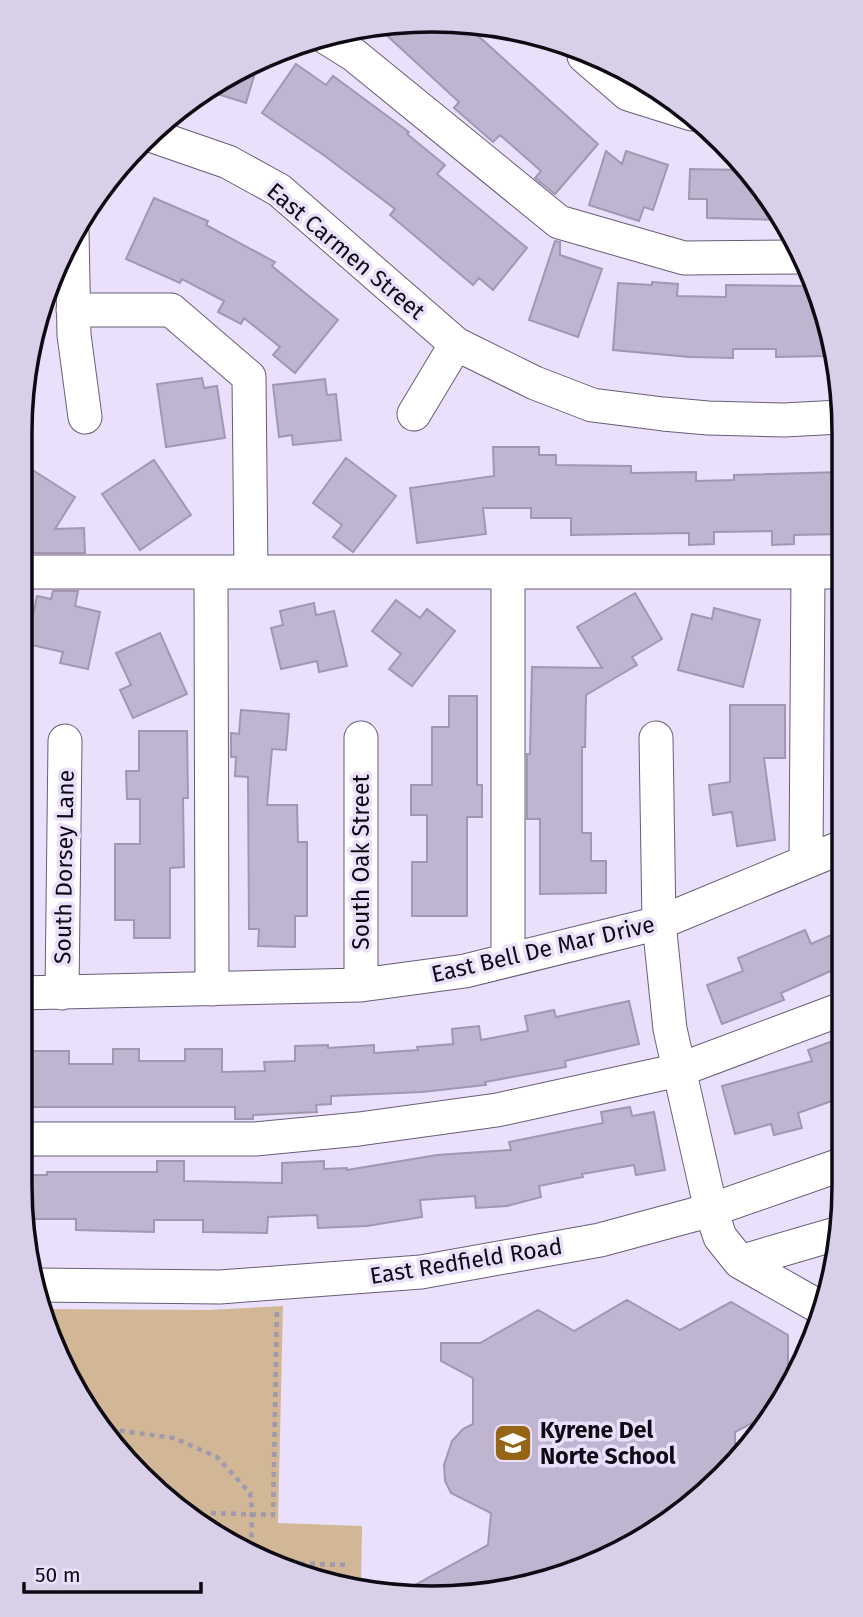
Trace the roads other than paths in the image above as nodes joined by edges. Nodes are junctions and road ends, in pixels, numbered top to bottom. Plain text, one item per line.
1 (335, 43) edge
2 (598, 68) edge
3 (662, 105) edge
4 (160, 138) edge
5 (72, 256) edge
6 (791, 257) edge
7 (73, 310) junction
8 (456, 344) junction
9 (414, 414) dead end
10 (85, 417) dead end
11 (831, 417) edge
12 (32, 572) edge
13 (211, 572) junction
14 (251, 572) junction
15 (508, 572) junction
16 (808, 572) junction
17 (832, 572) edge
18 (361, 738) dead end
19 (656, 738) dead end
20 (65, 741) dead end
21 (832, 851) edge
22 (806, 862) junction
23 (659, 923) junction
24 (508, 960) junction
25 (361, 985) junction
26 (212, 989) junction
27 (32, 993) edge
28 (62, 993) junction
29 (832, 1013) edge
30 (679, 1070) junction
31 (32, 1139) edge
32 (832, 1168) edge
33 (711, 1210) junction
34 (828, 1236) edge
35 (740, 1262) junction
36 (44, 1285) edge
37 (813, 1304) edge

1 - 6 street
2 - 3 street
4 - 8 street, East Carmen Street
5 - 7 street
7 - 10 street
7 - 14 street
8 - 9 street
8 - 11 street, East Carmen Street
12 - 13 street
13 - 14 street
13 - 26 street
14 - 15 street
15 - 16 street
15 - 24 street
16 - 17 street
16 - 22 street
18 - 25 street, South Oak Street
19 - 23 street
20 - 28 street, South Dorsey Lane
21 - 22 street, East Bell De Mar Drive
22 - 23 street, East Bell De Mar Drive
23 - 24 street, East Bell De Mar Drive
23 - 30 street
24 - 25 street, East Bell De Mar Drive
25 - 26 street, East Bell De Mar Drive
26 - 28 street, East Bell De Mar Drive
27 - 28 street, East Bell De Mar Drive
29 - 30 street
30 - 31 street
30 - 33 street
32 - 33 street, East Redfield Road
33 - 35 street
33 - 36 street, East Redfield Road
34 - 35 street
35 - 37 street

